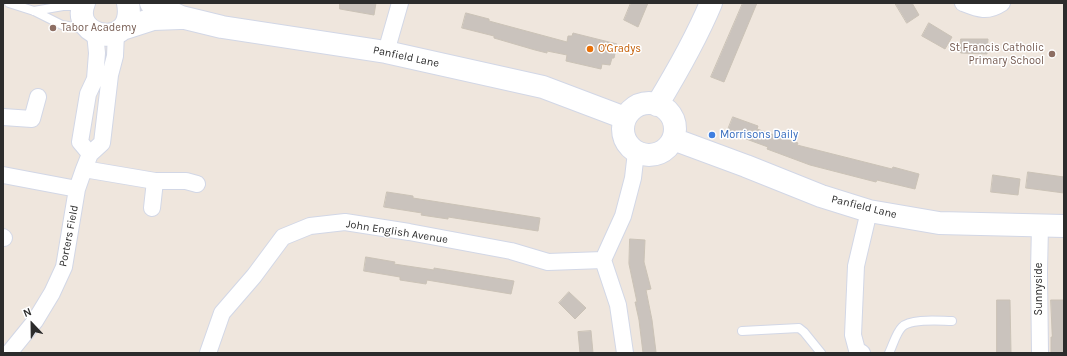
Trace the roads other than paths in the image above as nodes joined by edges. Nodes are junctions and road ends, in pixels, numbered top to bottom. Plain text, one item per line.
1 (9, 3) edge
2 (128, 3) edge
3 (151, 3) edge
4 (400, 3) edge
5 (711, 3) edge
6 (964, 3) edge
7 (1002, 3) edge
8 (83, 4) edge
9 (34, 11) junction
10 (181, 18) junction
11 (105, 31) junction
12 (386, 52) junction
13 (38, 97) dead end
14 (657, 105) junction
15 (3, 117) edge
16 (625, 118) junction
17 (673, 139) junction
18 (636, 152) junction
19 (90, 154) junction
20 (84, 169) junction
21 (3, 175) edge
22 (155, 181) junction
23 (197, 184) dead end
24 (78, 189) junction
25 (152, 208) dead end
26 (869, 210) junction
27 (1040, 226) junction
28 (1064, 226) edge
29 (603, 260) junction
30 (952, 321) dead end
31 (742, 331) dead end
32 (857, 352) edge
33 (9, 353) edge
34 (208, 353) edge
35 (625, 353) edge
36 (821, 353) edge
37 (890, 353) edge
38 (1040, 353) edge

1 - 9 lane
2 - 11 street
3 - 10 street, Panfield Lane
4 - 12 street
5 - 14 street
6 - 7 street
8 - 9 lane
8 - 11 street
9 - 11 lane
10 - 11 street, Panfield Lane
10 - 12 street, Panfield Lane
11 - 19 street
11 - 19 street, Porters Field
12 - 16 street, Panfield Lane
13 - 15 street
14 - 16 street
14 - 17 street
16 - 18 street
17 - 18 street
17 - 26 street, Panfield Lane
18 - 29 street
19 - 20 street, Porters Field
20 - 22 street
20 - 24 street, Porters Field
21 - 24 street
22 - 23 street
22 - 25 street
24 - 33 street, Porters Field
26 - 27 street, Panfield Lane
26 - 32 street
27 - 28 street, Panfield Lane
27 - 38 street, Sunnyside
29 - 34 street, John English Avenue
29 - 35 street
30 - 37 lane
31 - 36 lane

